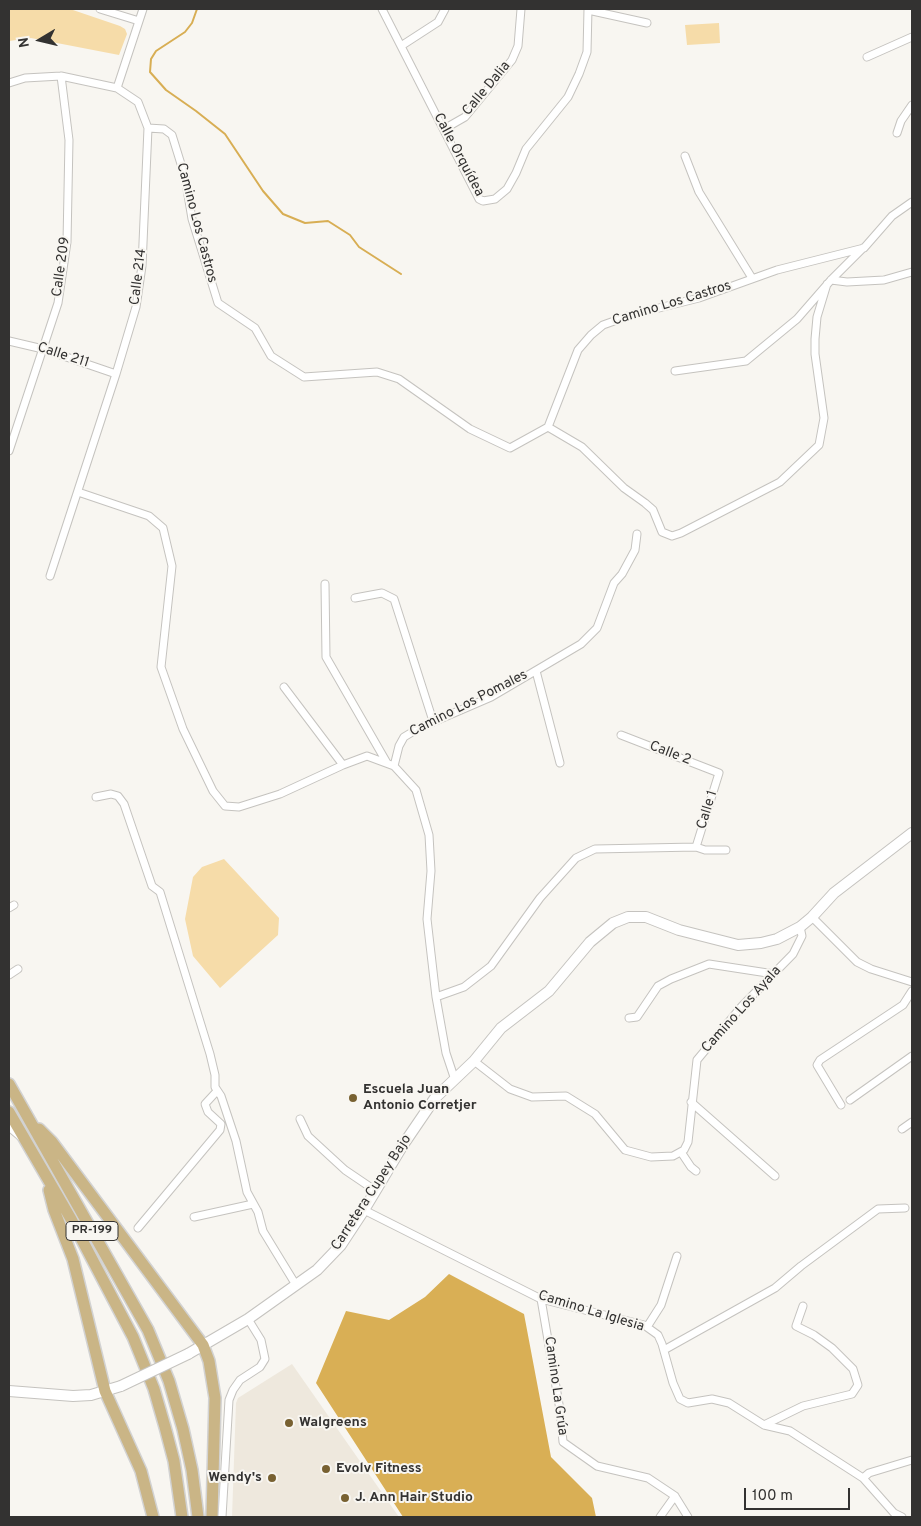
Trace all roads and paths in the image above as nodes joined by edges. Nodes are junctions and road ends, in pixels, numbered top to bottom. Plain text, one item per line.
1 (100, 9) edge
2 (143, 9) edge
3 (382, 9) edge
4 (445, 9) edge
5 (521, 9) edge
6 (588, 9) edge
7 (139, 21) junction
8 (648, 23) dead end
9 (912, 37) edge
10 (401, 46) junction
11 (866, 57) dead end
12 (61, 76) junction
13 (9, 83) edge
14 (117, 88) junction
15 (912, 105) edge
16 (148, 128) junction
17 (444, 129) junction
18 (897, 133) dead end
19 (685, 156) dead end
20 (912, 202) edge
21 (864, 248) junction
22 (912, 272) edge
23 (752, 278) junction
24 (829, 282) junction
25 (9, 341) edge
26 (43, 349) junction
27 (675, 371) dead end
28 (116, 374) junction
29 (548, 427) junction
30 (9, 451) edge
31 (78, 492) junction
32 (637, 534) dead end
33 (50, 576) dead end
34 (325, 584) dead end
35 (355, 598) dead end
36 (536, 670) junction
37 (284, 686) dead end
38 (433, 722) junction
39 (621, 735) dead end
40 (387, 762) junction
41 (560, 763) dead end
42 (343, 765) junction
43 (394, 766) junction
44 (719, 773) joint
45 (96, 797) dead end
46 (912, 833) edge
47 (696, 847) junction
48 (726, 850) dead end
49 (812, 917) junction
50 (800, 926) junction
51 (18, 970) dead end
52 (774, 974) junction
53 (9, 975) edge
54 (912, 982) edge
55 (912, 991) edge
56 (436, 997) junction
57 (629, 1018) dead end
58 (912, 1056) edge
59 (474, 1061) junction
60 (455, 1080) junction
61 (9, 1084) edge
62 (217, 1091) junction
63 (850, 1100) dead end
64 (691, 1102) junction
65 (841, 1105) dead end
66 (9, 1112) edge
67 (29, 1119) junction
68 (300, 1119) dead end
69 (912, 1122) edge
70 (902, 1129) dead end
71 (11, 1132) edge
72 (25, 1141) junction
73 (681, 1152) junction
74 (696, 1171) dead end
75 (774, 1176) dead end
76 (46, 1178) junction
77 (376, 1191) junction
78 (253, 1204) junction
79 (905, 1208) dead end
80 (364, 1210) junction
81 (194, 1217) dead end
82 (138, 1228) dead end
83 (677, 1256) dead end
84 (296, 1285) junction
85 (542, 1299) junction
86 (803, 1306) dead end
87 (248, 1319) junction
88 (647, 1327) junction
89 (203, 1345) junction
90 (664, 1350) junction
91 (9, 1390) edge
92 (105, 1391) junction
93 (764, 1424) junction
94 (912, 1460) edge
95 (863, 1478) junction
96 (675, 1496) junction
97 (153, 1517) edge
98 (182, 1517) edge
99 (198, 1517) edge
100 (212, 1517) edge
101 (222, 1517) edge
102 (660, 1517) edge
103 (688, 1517) edge
104 (902, 1517) edge

1 - 7 street
2 - 7 street
3 - 10 street, Calle Orquídea
4 - 10 street
5 - 17 street, Calle Dalia
6 - 8 street
6 - 17 street, Calle Orquídea
7 - 14 street
9 - 11 street
10 - 17 street, Calle Orquídea
12 - 13 street, Calle 214
12 - 14 street, Calle 214
12 - 26 street, Calle 209
14 - 16 street, Calle 214
15 - 18 street
16 - 28 street, Calle 214
16 - 29 street, Camino Los Castros
19 - 23 street
20 - 21 street
21 - 23 street, Camino Los Castros
21 - 24 street
22 - 24 street
23 - 29 street, Camino Los Castros
24 - 27 street
24 - 29 street
25 - 26 street, Calle 211
26 - 28 street, Calle 211
26 - 30 street, Calle 209
28 - 31 street, Calle 214
31 - 33 street, Calle 214
31 - 42 street
32 - 36 street, Camino Los Pomales
34 - 40 street
35 - 38 street
36 - 38 street, Camino Los Pomales
36 - 41 street
37 - 42 street
38 - 43 street, Camino Los Pomales
39 - 44 street, Calle 2
40 - 42 street
40 - 43 street
43 - 56 street
44 - 47 street, Calle 1
45 - 62 street
46 - 49 street, Carretera Cupey Bajo
47 - 48 street
47 - 56 street
49 - 50 street, Carretera Cupey Bajo
49 - 54 street
50 - 52 street, Camino Los Ayala
50 - 59 street, Carretera Cupey Bajo
51 - 53 street
52 - 57 street
52 - 64 street, Camino Los Ayala
55 - 65 street
56 - 60 street
58 - 63 street
59 - 60 street, Carretera Cupey Bajo
59 - 73 street
60 - 77 street, Carretera Cupey Bajo
61 - 67 main road, PR-199
62 - 78 street
62 - 82 street
64 - 73 street, Camino Los Ayala
64 - 75 street
66 - 72 main road, PR-199
67 - 89 main road
67 - 99 main road, PR-199
68 - 77 street
69 - 70 street
71 - 72 street
72 - 76 main road, PR-199
73 - 74 street
76 - 92 main road
76 - 98 main road, PR-199
77 - 80 street, Carretera Cupey Bajo
78 - 81 street
78 - 84 street
79 - 90 street
80 - 84 street, Carretera Cupey Bajo
80 - 85 street, Camino La Iglesia
83 - 88 street
84 - 87 street, Carretera Cupey Bajo
85 - 88 street, Camino La Iglesia
85 - 96 street, Camino La Grúa
86 - 93 street
87 - 89 street, Carretera Cupey Bajo
87 - 101 street
88 - 90 street, Camino La Iglesia
89 - 92 street, Carretera Cupey Bajo, bridge
89 - 100 main road
90 - 93 street, Camino La Iglesia
91 - 92 street, Carretera Cupey Bajo
92 - 97 main road
93 - 95 street, Camino La Iglesia
94 - 95 street
95 - 104 street, Camino La Iglesia
96 - 102 street
96 - 103 street, Camino La Grúa

